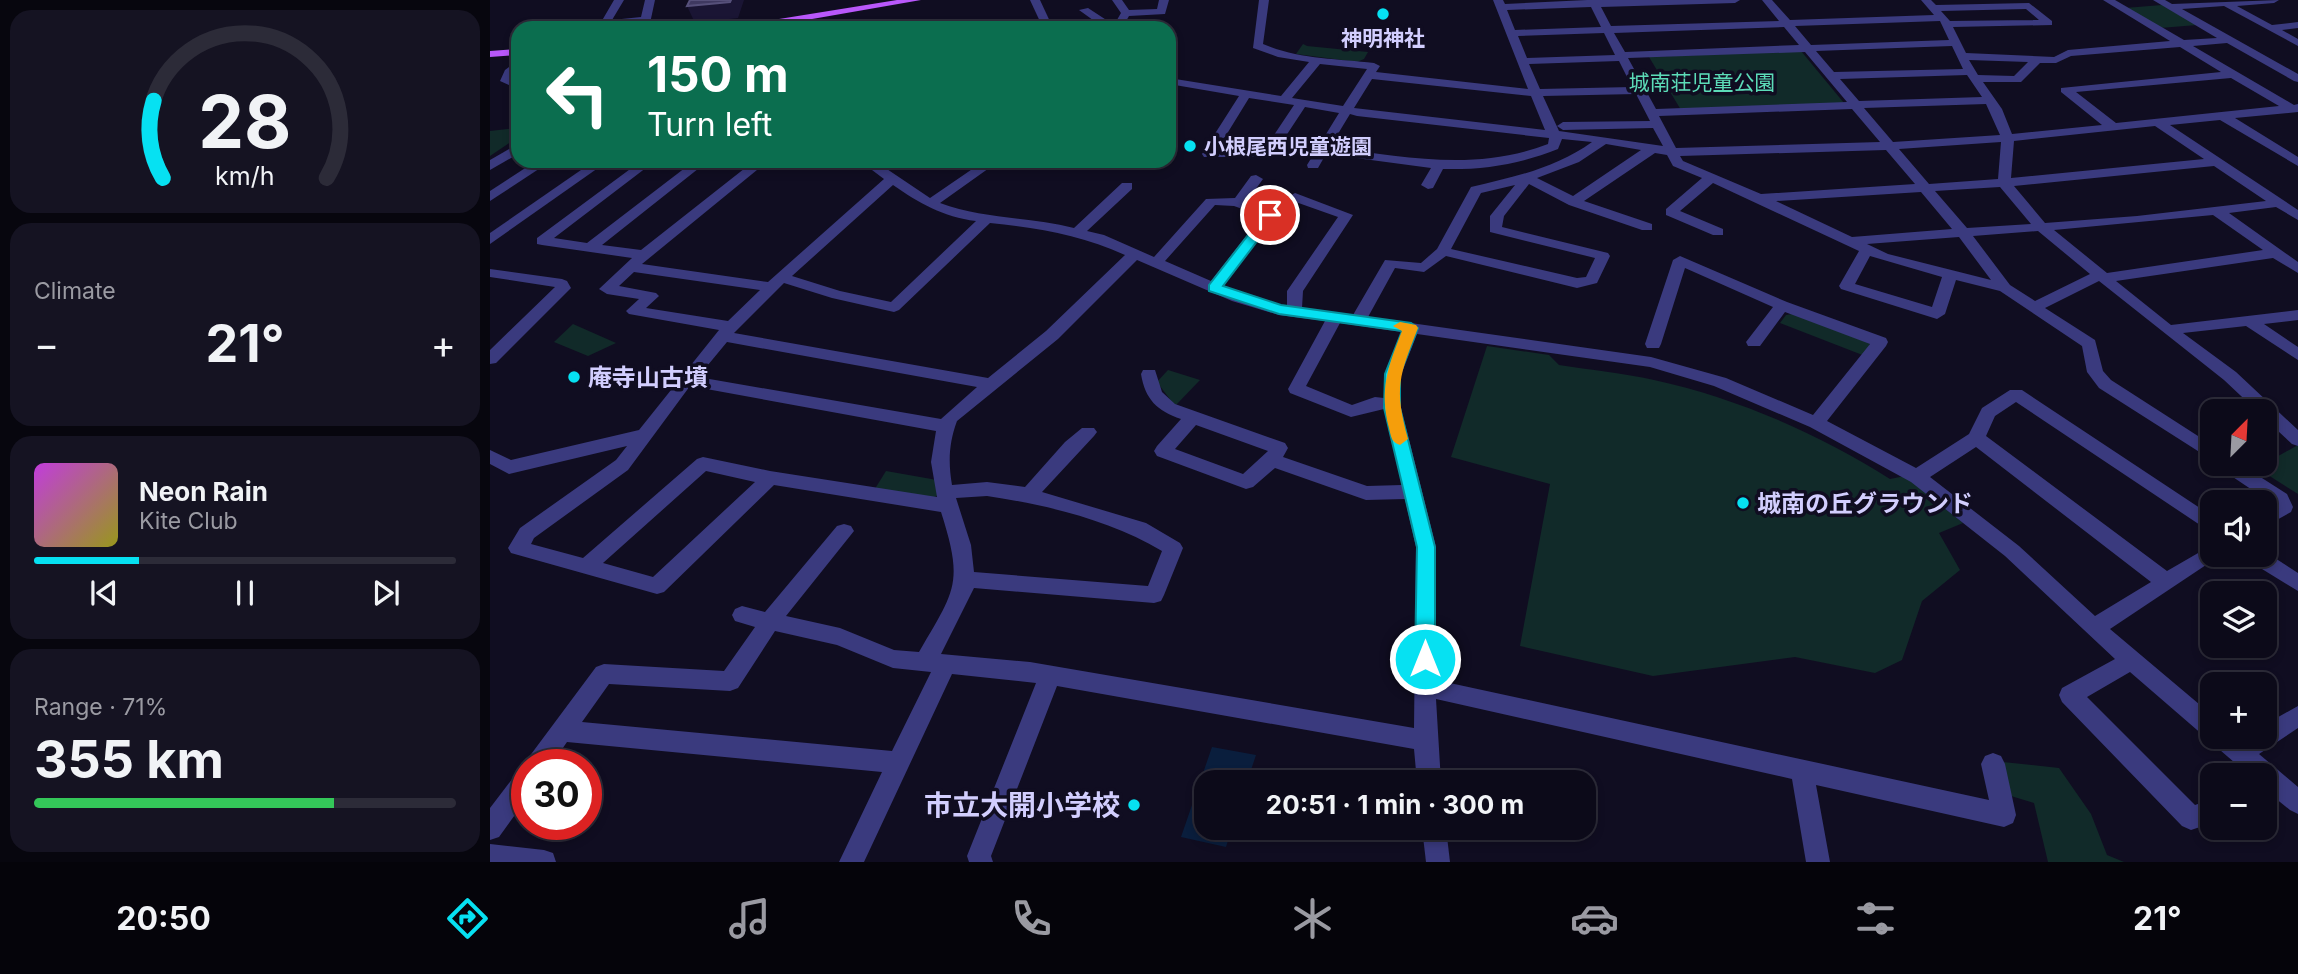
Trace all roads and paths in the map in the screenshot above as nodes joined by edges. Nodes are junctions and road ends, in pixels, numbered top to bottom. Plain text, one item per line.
1 (618, 0) edge
2 (633, 0) edge
3 (650, 0) edge
4 (916, 0) edge
5 (1035, 0) edge
6 (1116, 0) edge
7 (1164, 0) edge
8 (1264, 0) edge
9 (1735, 0) edge
10 (1767, 0) edge
11 (2108, 0) edge
12 (2158, 0) edge
13 (2274, 0) edge
14 (1593, 2) edge
15 (2225, 3) junction
16 (1500, 4) edge
17 (2171, 8) junction
18 (1084, 10) dead end
19 (1937, 12) edge
20 (1126, 13) junction
21 (607, 21) edge
22 (646, 21) edge
23 (786, 21) edge
24 (1045, 21) edge
25 (1100, 21) edge
26 (1121, 21) edge
27 (1786, 22) junction
28 (2298, 25) edge
29 (2270, 28) junction
30 (1608, 30) junction
31 (1511, 33) junction
32 (2228, 40) junction
33 (1953, 43) junction
34 (2298, 43) edge
35 (2184, 45) junction
36 (1808, 49) junction
37 (511, 52) edge
38 (490, 54) edge
39 (1962, 56) junction
40 (1622, 57) junction
41 (1318, 59) junction
42 (2037, 59) junction
43 (1522, 61) junction
44 (2298, 68) edge
45 (2281, 69) junction
46 (2235, 74) junction
47 (1368, 75) junction
48 (1972, 75) junction
49 (1830, 76) junction
50 (2298, 79) edge
51 (1176, 82) edge
52 (1640, 90) junction
53 (1247, 92) junction
54 (1536, 93) junction
55 (1285, 98) junction
56 (1989, 100) junction
57 (1303, 101) junction
58 (1855, 106) junction
59 (2295, 108) edge
60 (1348, 109) junction
61 (2223, 116) junction
62 (1655, 118) junction
63 (2157, 122) junction
64 (2113, 127) junction
65 (1553, 131) junction
66 (2008, 138) junction
67 (1604, 140) junction
68 (1889, 146) junction
69 (1653, 148) junction
70 (1323, 150) junction
71 (511, 152) edge
72 (1673, 152) junction
73 (2216, 162) junction
74 (2298, 162) edge
75 (491, 164) edge
76 (1439, 164) junction
77 (1312, 165) dead end
78 (534, 168) edge
79 (592, 168) edge
80 (640, 168) edge
81 (693, 168) edge
82 (753, 168) edge
83 (875, 168) edge
84 (983, 168) edge
85 (1713, 177) junction
86 (1527, 178) junction
87 (1256, 179) dead end
88 (890, 180) junction
89 (2004, 183) junction
90 (1428, 185) dead end
91 (1127, 186) dead end
92 (1923, 187) junction
93 (490, 197) edge
94 (1295, 197) dead end
95 (1759, 198) junction
96 (1239, 202) junction
97 (1574, 202) junction
98 (2279, 203) junction
99 (930, 204) junction
100 (2214, 209) junction
101 (2298, 216) edge
102 (987, 218) junction
103 (1647, 227) dead end
104 (2042, 228) junction
105 (1718, 232) dead end
106 (1077, 233) junction
107 (1963, 233) junction
108 (490, 240) edge
109 (1851, 241) junction
110 (589, 248) junction
111 (1867, 249) junction
112 (1443, 251) junction
113 (2275, 253) junction
114 (1134, 254) junction
115 (644, 255) junction
116 (1156, 263) junction
117 (630, 267) junction
118 (2298, 270) edge
119 (491, 274) edge
120 (1950, 276) junction
121 (2102, 277) junction
122 (777, 282) junction
123 (1214, 288) junction
124 (2005, 288) junction
125 (1782, 305) junction
126 (2034, 307) junction
127 (1294, 312) junction
128 (2298, 315) edge
129 (1335, 318) junction
130 (1358, 321) junction
131 (2250, 321) junction
132 (1411, 328) junction
133 (2168, 330) junction
134 (727, 332) junction
135 (1754, 342) dead end
136 (1653, 344) dead end
137 (2298, 355) edge
138 (490, 359) edge
139 (1149, 374) dead end
140 (686, 380) junction
141 (991, 384) junction
142 (1392, 404) junction
143 (1193, 417) junction
144 (1816, 423) junction
145 (945, 426) junction
146 (1088, 432) dead end
147 (645, 435) junction
148 (1976, 439) junction
149 (2298, 440) edge
150 (2200, 446) edge
151 (490, 456) edge
152 (1272, 460) junction
153 (2245, 476) edge
154 (1917, 477) junction
155 (770, 478) junction
156 (2266, 490) edge
157 (1413, 492) junction
158 (1029, 495) junction
159 (2277, 497) edge
160 (946, 499) junction
161 (2277, 512) edge
162 (2200, 518) edge
163 (844, 531) dead end
164 (2200, 561) edge
165 (586, 567) junction
166 (2274, 567) edge
167 (964, 579) junction
168 (2166, 582) junction
169 (2298, 583) edge
170 (742, 615) dead end
171 (770, 621) junction
172 (2094, 628) junction
173 (2132, 660) junction
174 (935, 663) junction
175 (1050, 676) junction
176 (1425, 687) junction
177 (2298, 716) edge
178 (2200, 719) edge
179 (562, 731) junction
180 (1425, 740) junction
181 (549, 749) edge
182 (2236, 749) edge
183 (2241, 753) junction
184 (899, 763) junction
185 (1993, 764) dead end
186 (1428, 770) edge
187 (1802, 770) junction
188 (2281, 794) edge
189 (511, 800) edge
190 (2200, 815) edge
191 (490, 828) edge
192 (1435, 840) edge
193 (490, 856) edge
194 (544, 862) edge
195 (851, 862) edge
196 (981, 862) edge
197 (1438, 862) edge
198 (1818, 862) edge

1 - 2 street
1 - 21 street
3 - 22 street
4 - 23 main road
5 - 24 street
6 - 20 street
7 - 20 street
8 - 41 street
9 - 14 street
10 - 27 street
11 - 35 street
12 - 17 street
13 - 15 street
14 - 16 street
14 - 30 street
15 - 17 street
15 - 29 street
16 - 31 street
17 - 32 street
18 - 25 street
19 - 19 street
19 - 27 street
19 - 33 street
20 - 26 street
27 - 30 street
27 - 36 street
28 - 29 street
29 - 34 street
30 - 31 street
30 - 40 street
31 - 43 street
32 - 35 street
32 - 45 street
33 - 36 street
33 - 39 street
35 - 42 street
35 - 46 street
36 - 40 street
36 - 49 street
37 - 38 main road
39 - 42 street
39 - 48 street
40 - 43 street
40 - 52 street
41 - 47 street
41 - 55 street
42 - 48 street
43 - 54 street
44 - 45 street
45 - 50 street
46 - 59 street
46 - 64 street
47 - 54 street
47 - 60 street
48 - 49 street
48 - 56 street
49 - 58 street
51 - 53 street
52 - 54 street
52 - 62 street
53 - 55 street
53 - 57 street
54 - 65 street
55 - 57 street
56 - 58 street
56 - 66 street
57 - 60 street
58 - 62 street
58 - 68 street
59 - 61 street
60 - 65 street
60 - 70 street
61 - 63 street
61 - 74 street
62 - 65 street
62 - 72 street
63 - 64 street
63 - 73 street
64 - 66 street
65 - 67 street
65 - 76 street
66 - 68 street
66 - 89 street
67 - 69 street
67 - 86 street
68 - 72 street
68 - 92 street
69 - 72 street
69 - 97 street
70 - 76 street
70 - 77 street
71 - 75 street
72 - 85 street
73 - 89 street
73 - 98 street
76 - 90 street
78 - 93 street
79 - 108 street
80 - 110 street
81 - 110 street
82 - 115 street
83 - 88 street
84 - 99 street
85 - 95 street
85 - 105 street
86 - 97 street
86 - 112 street
86 - 112 street
87 - 96 street
88 - 99 street
88 - 122 street
89 - 92 street
89 - 104 street
91 - 106 street
92 - 95 street
92 - 107 street
94 - 127 street
95 - 109 street
96 - 116 street
96 - 123 street
97 - 103 street
98 - 100 street
98 - 101 street
99 - 102 street
100 - 104 street
100 - 113 street
102 - 106 street
102 - 122 street
104 - 107 street
104 - 121 street
106 - 114 street
107 - 109 street
107 - 124 street
109 - 111 street
110 - 115 street
111 - 120 street
111 - 120 street
112 - 130 street
113 - 118 street
113 - 121 street
114 - 116 street
114 - 141 street
115 - 117 street
116 - 123 street
117 - 122 street
117 - 134 street
119 - 138 street
120 - 124 street
121 - 126 street
121 - 133 street
122 - 134 street
123 - 127 street
124 - 126 street
125 - 135 street
125 - 136 street
125 - 144 street
126 - 150 street
127 - 129 street
128 - 131 street
129 - 130 street
129 - 142 street
130 - 132 street
131 - 133 street
131 - 137 street
132 - 142 street
132 - 144 street
133 - 149 street
134 - 140 street
134 - 141 street
139 - 143 street
140 - 145 street
140 - 147 street
141 - 145 street
142 - 157 street
143 - 152 street
143 - 152 street
144 - 154 street
145 - 160 street
146 - 158 street
147 - 151 street
147 - 165 street
148 - 154 street
148 - 162 street
148 - 168 street
152 - 157 street
153 - 156 street
154 - 172 street
155 - 160 street
155 - 165 street
155 - 165 street
157 - 176 street
158 - 160 street
158 - 167 street
159 - 161 street
160 - 167 street
163 - 171 street
164 - 168 street
166 - 169 street
167 - 174 street
168 - 172 street
170 - 171 street
171 - 174 street
171 - 179 street
172 - 173 street
173 - 178 street
173 - 190 street
174 - 175 street
174 - 184 street
175 - 180 street
175 - 196 street
176 - 180 street
176 - 187 street
177 - 183 street
179 - 181 street
179 - 184 street
180 - 186 street
182 - 183 street
183 - 188 street
184 - 195 street
185 - 187 street
187 - 198 street
189 - 191 street
192 - 197 street
193 - 194 street

